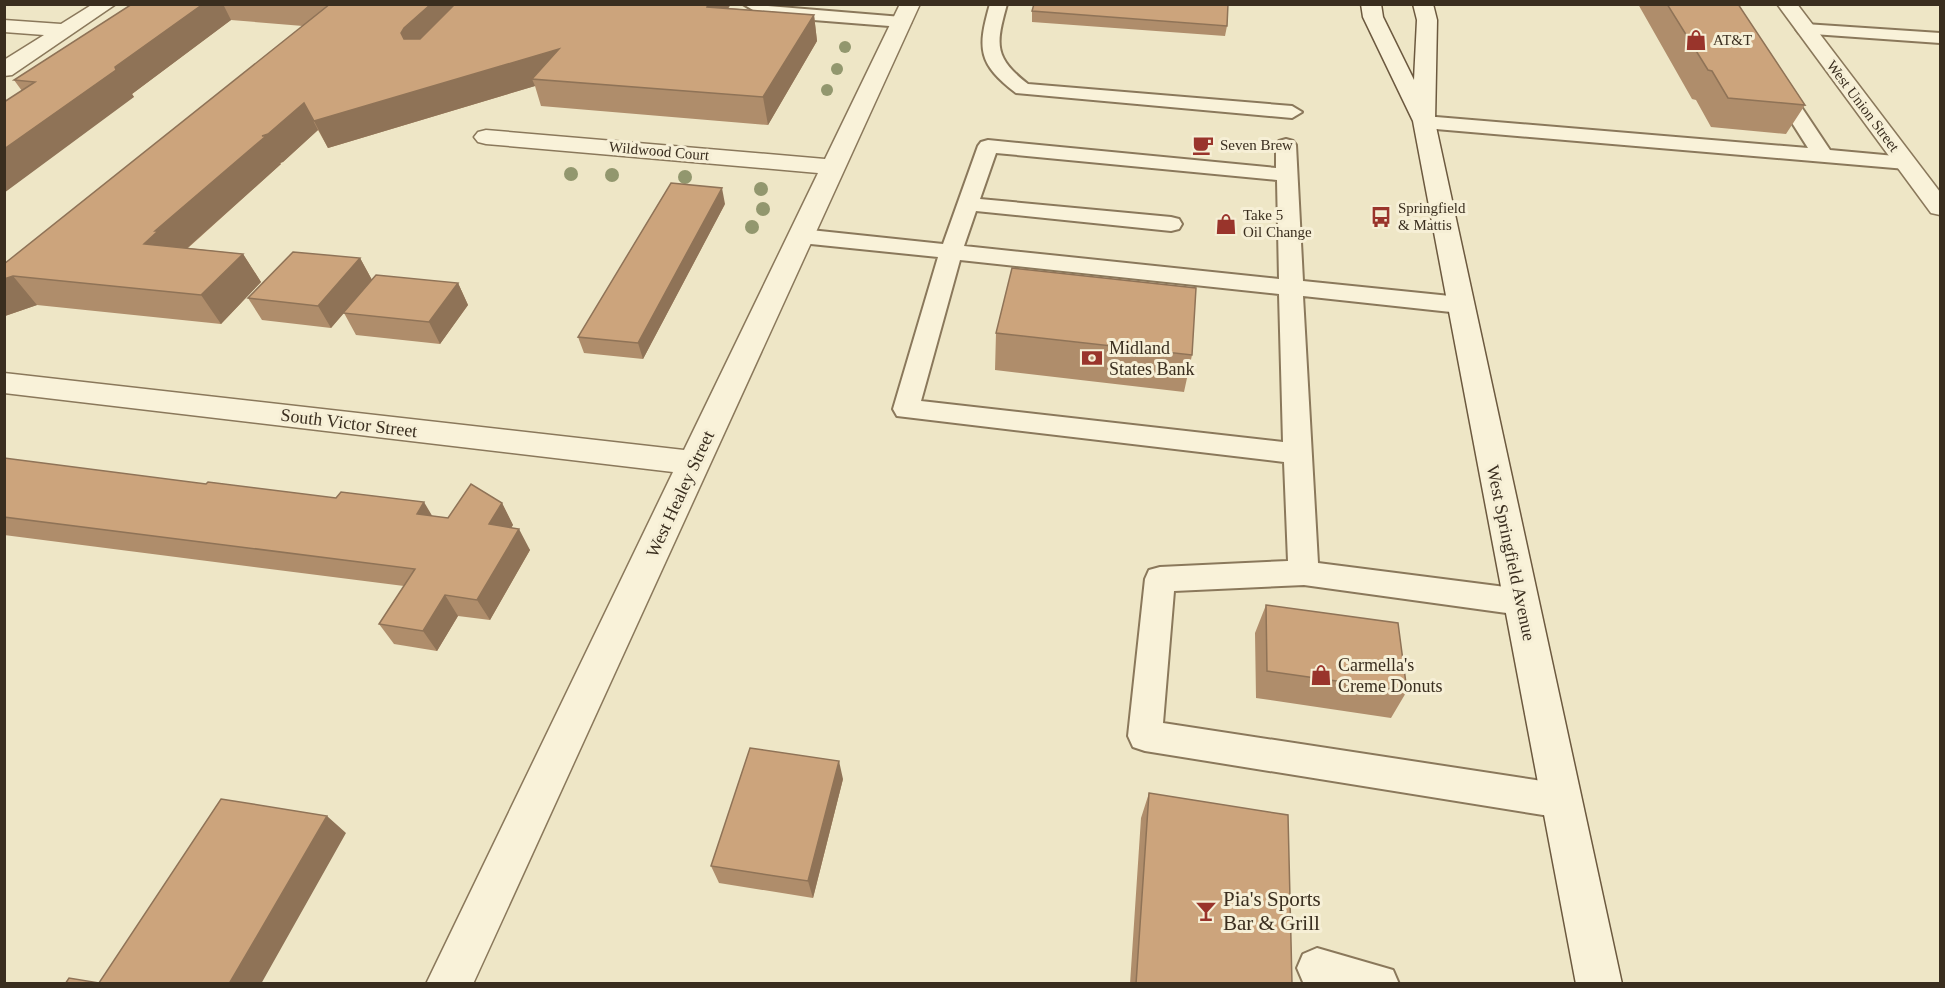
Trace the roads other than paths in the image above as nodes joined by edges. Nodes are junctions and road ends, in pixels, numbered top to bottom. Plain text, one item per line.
1 (107, 4) edge
2 (751, 4) edge
3 (999, 4) edge
4 (1371, 4) edge
5 (1424, 4) edge
6 (1786, 4) edge
7 (906, 14) edge
8 (4, 26) edge
9 (1805, 29) junction
10 (66, 31) junction
11 (1941, 38) edge
12 (4, 70) edge
13 (1767, 71) edge
14 (1292, 112) dead end
15 (1424, 122) junction
16 (486, 137) dead end
17 (1013, 148) junction
18 (1165, 148) dead end
19 (1241, 154) dead end
20 (1823, 156) junction
21 (1286, 160) junction
22 (1906, 163) junction
23 (833, 167) junction
24 (968, 204) junction
25 (1941, 208) edge
26 (1171, 224) dead end
27 (801, 236) junction
28 (951, 252) junction
29 (1290, 287) junction
30 (1460, 305) junction
31 (4, 383) edge
32 (1296, 454) junction
33 (694, 463) junction
34 (1304, 573) junction
35 (1521, 602) junction
36 (1562, 801) junction
37 (1317, 968) dead end
38 (449, 984) edge
39 (1379, 984) edge
40 (1599, 984) edge

1 - 10 street
2 - 7 lane
3 - 14 lane
4 - 15 street, West Springfield Avenue
5 - 15 street, West Springfield Avenue
6 - 9 street, West Union Street
7 - 23 street, West Healey Street
8 - 10 street
9 - 11 lane
9 - 22 street, West Union Street
10 - 12 street
13 - 20 lane
15 - 20 lane
15 - 30 street, West Springfield Avenue
16 - 23 street, Wildwood Court
17 - 18 lane
17 - 21 lane
17 - 24 lane
19 - 21 lane
20 - 22 lane
21 - 29 lane
22 - 25 street, West Union Street
23 - 27 street, West Healey Street
24 - 26 lane
24 - 28 lane
27 - 28 lane
27 - 33 street, West Healey Street
28 - 29 lane
28 - 32 lane
29 - 30 lane
29 - 32 lane
30 - 35 street, West Springfield Avenue
31 - 33 street, South Victor Street
32 - 34 lane
33 - 38 street, West Healey Street
34 - 35 lane
34 - 36 lane
35 - 36 street, West Springfield Avenue
36 - 40 street, West Springfield Avenue
37 - 39 lane

